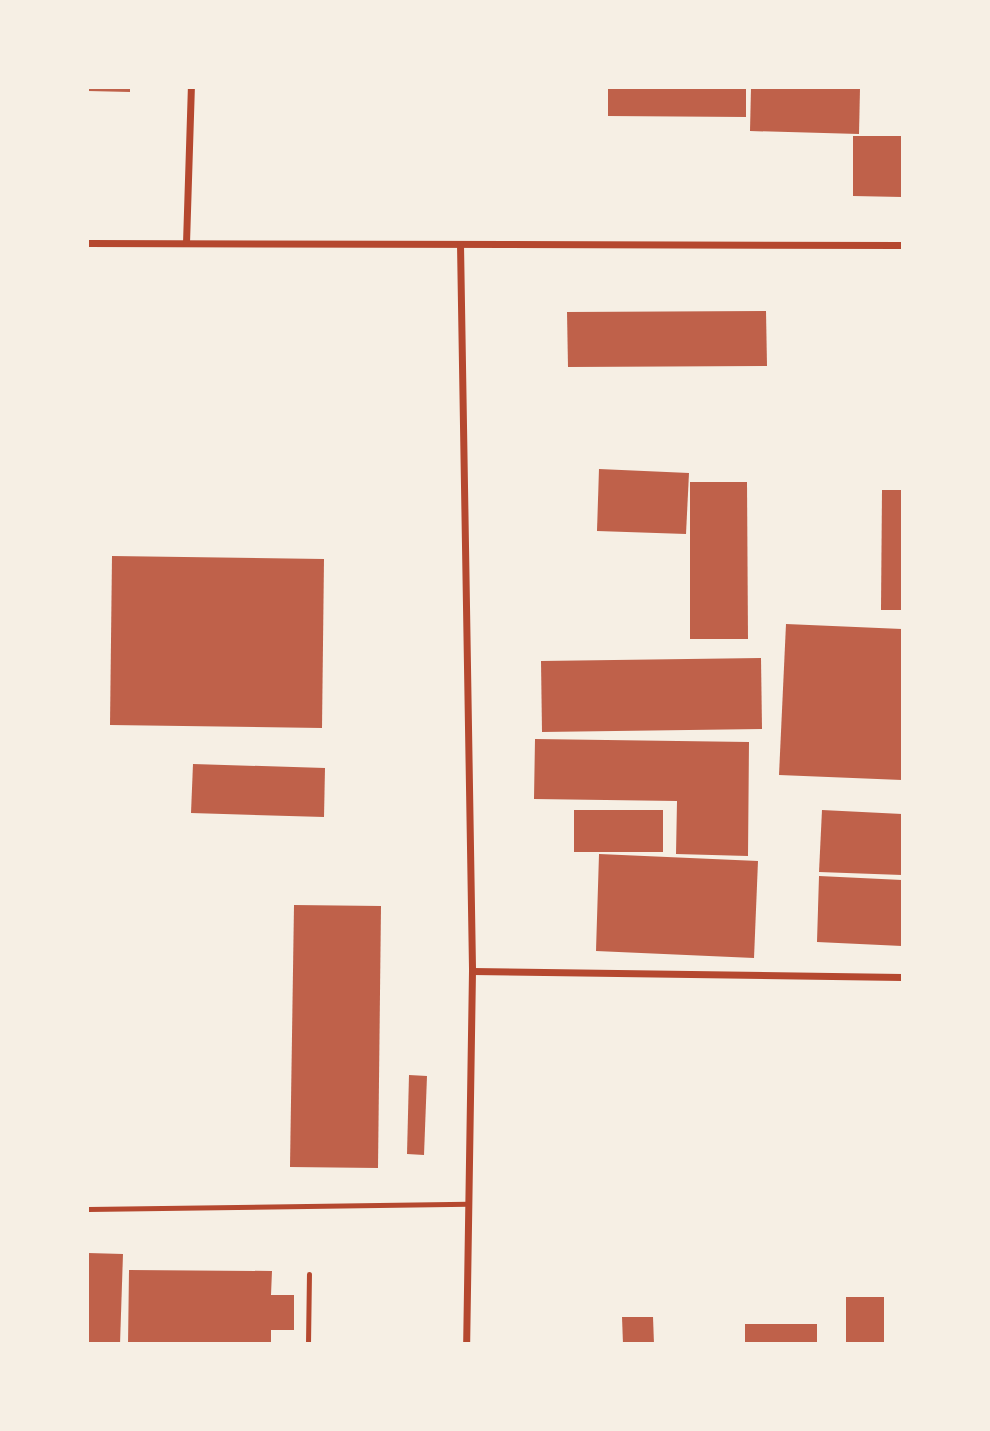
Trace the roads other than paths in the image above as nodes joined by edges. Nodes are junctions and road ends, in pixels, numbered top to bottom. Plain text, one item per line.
1 (191, 88) edge
2 (88, 243) edge
3 (186, 243) junction
4 (460, 244) junction
5 (902, 245) edge
6 (472, 971) junction
7 (902, 977) edge
8 (468, 1204) junction
9 (88, 1209) edge
10 (309, 1274) dead end
11 (308, 1343) edge
12 (466, 1343) edge

1 - 3 street
2 - 3 street
3 - 4 street
4 - 5 street
4 - 6 street
6 - 7 street
6 - 8 street
8 - 9 lane
8 - 12 street
10 - 11 lane

